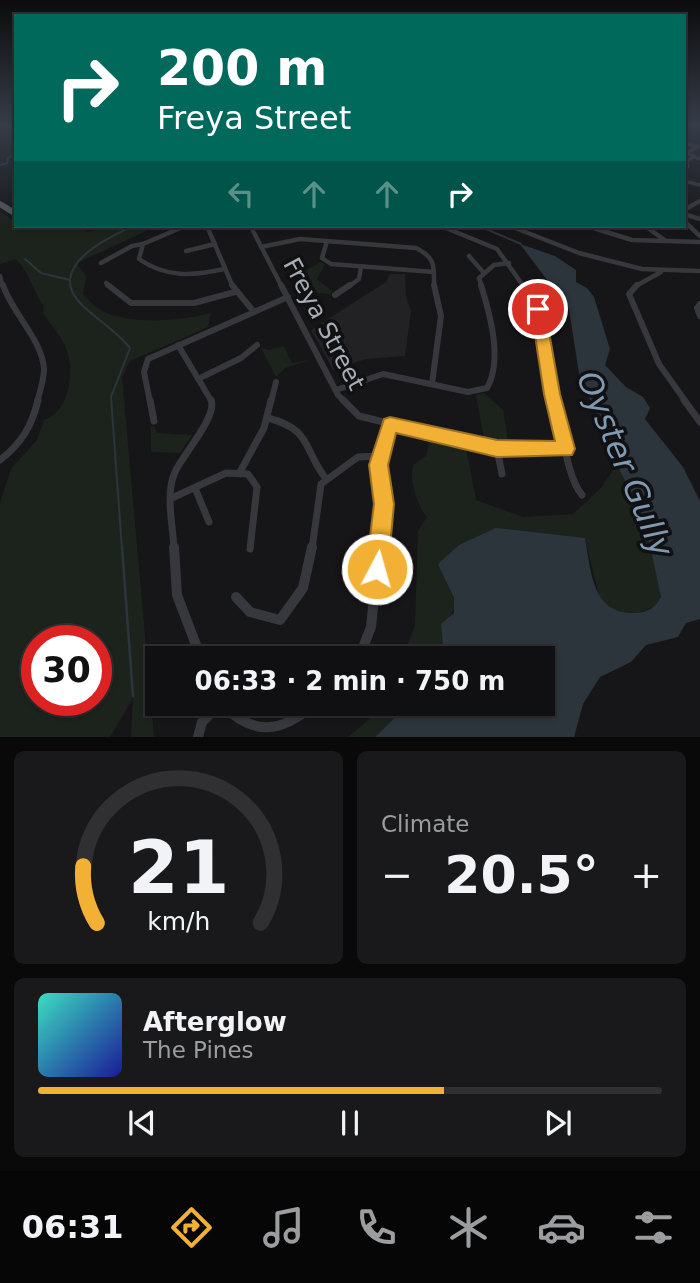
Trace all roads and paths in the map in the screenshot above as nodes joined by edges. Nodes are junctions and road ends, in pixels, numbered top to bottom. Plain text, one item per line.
1 (686, 223) edge
2 (180, 228) edge
3 (208, 228) edge
4 (252, 228) edge
5 (446, 228) edge
6 (525, 228) edge
7 (595, 228) edge
8 (648, 228) edge
9 (700, 236) edge
10 (327, 241) junction
11 (667, 241) junction
12 (700, 242) edge
13 (144, 244) junction
14 (215, 244) junction
15 (259, 244) junction
16 (186, 251) dead end
17 (469, 256) dead end
18 (611, 261) junction
19 (100, 263) dead end
20 (509, 263) junction
21 (361, 267) junction
22 (225, 269) junction
23 (668, 270) junction
24 (700, 271) edge
25 (434, 272) junction
26 (483, 272) junction
27 (655, 273) junction
28 (0, 276) edge
29 (106, 283) dead end
30 (235, 292) junction
31 (335, 295) dead end
32 (288, 297) junction
33 (700, 304) edge
34 (254, 312) junction
35 (700, 316) edge
36 (178, 345) junction
37 (257, 345) dead end
38 (198, 379) junction
39 (276, 382) dead end
40 (432, 384) junction
41 (336, 390) junction
42 (268, 418) junction
43 (154, 421) dead end
44 (700, 422) edge
45 (390, 424) junction
46 (497, 449) junction
47 (566, 449) junction
48 (381, 456) junction
49 (0, 460) edge
50 (240, 472) junction
51 (502, 474) dead end
52 (326, 479) junction
53 (195, 488) junction
54 (582, 495) dead end
55 (172, 498) junction
56 (209, 522) dead end
57 (250, 549) dead end
58 (236, 597) dead end
59 (196, 646) edge
60 (364, 646) edge
61 (208, 716) edge
62 (232, 716) edge
63 (301, 716) edge
64 (198, 737) edge

1 - 9 street
2 - 13 street
3 - 14 street
4 - 15 street, Freya Street
5 - 20 street
6 - 18 street
7 - 11 street
8 - 11 street
10 - 15 street
10 - 21 street
10 - 25 street
11 - 12 street
13 - 19 street
13 - 22 street
14 - 16 street
14 - 22 street
15 - 32 street, Freya Street
17 - 26 street
18 - 23 street
18 - 27 street
20 - 26 street
20 - 47 street
21 - 25 street
21 - 31 street
22 - 30 street
23 - 24 street
23 - 27 street
25 - 40 street
26 - 40 street
27 - 44 street
28 - 49 street
29 - 30 street
30 - 34 street
32 - 34 street
32 - 41 street, Freya Street
33 - 35 street
34 - 36 street
36 - 38 street
36 - 43 street
37 - 38 street
38 - 55 street
39 - 42 street
40 - 41 street
41 - 45 street, Freya Street
42 - 50 street
42 - 52 street
45 - 46 street, Freya Street
45 - 48 street
46 - 47 street, Freya Street
46 - 51 street
47 - 54 street
48 - 52 street
48 - 60 street
50 - 53 street
50 - 57 street
52 - 58 street
53 - 55 street
53 - 56 street
55 - 59 street
61 - 64 street
62 - 63 street

